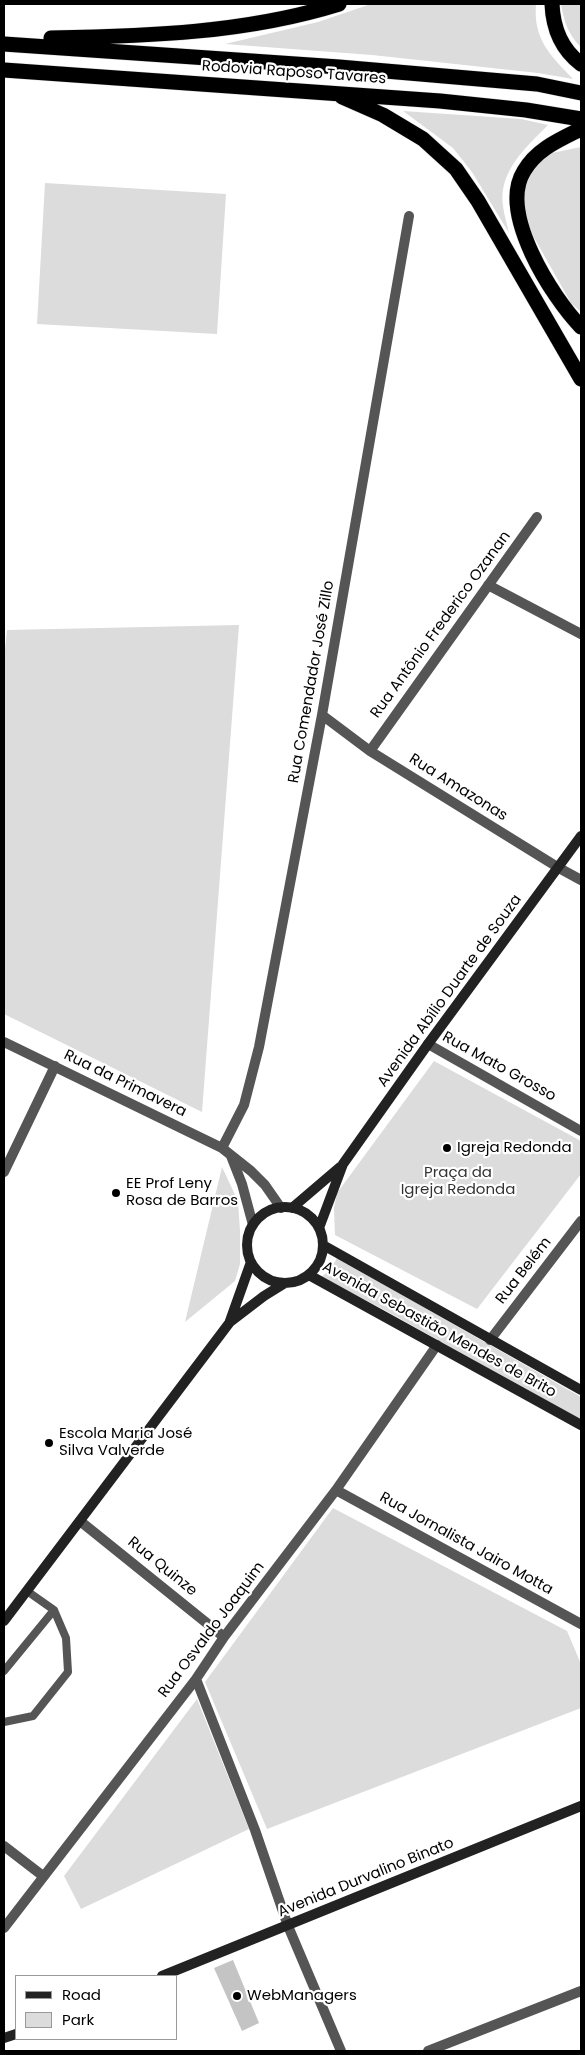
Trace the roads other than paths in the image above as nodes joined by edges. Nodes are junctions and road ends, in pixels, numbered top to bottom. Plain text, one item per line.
1 (339, 4) edge
2 (552, 4) edge
3 (4, 38) edge
4 (4, 44) edge
5 (581, 64) edge
6 (4, 70) edge
7 (581, 92) edge
8 (332, 93) junction
9 (581, 120) edge
10 (581, 129) edge
11 (409, 216) dead end
12 (581, 327) edge
13 (581, 379) edge
14 (537, 517) dead end
15 (488, 585) junction
16 (581, 634) edge
17 (322, 715) junction
18 (370, 751) junction
19 (581, 836) edge
20 (559, 868) junction
21 (581, 880) edge
22 (4, 1042) edge
23 (428, 1044) junction
24 (55, 1066) junction
25 (581, 1131) edge
26 (222, 1148) junction
27 (231, 1155) junction
28 (343, 1164) junction
29 (4, 1172) edge
30 (281, 1208) junction
31 (292, 1208) junction
32 (581, 1222) edge
33 (253, 1225) junction
34 (319, 1228) junction
35 (323, 1246) junction
36 (251, 1262) junction
37 (309, 1275) junction
38 (285, 1283) junction
39 (230, 1322) junction
40 (490, 1340) junction
41 (437, 1345) junction
42 (581, 1390) edge
43 (581, 1425) edge
44 (336, 1490) junction
45 (80, 1521) junction
46 (27, 1591) junction
47 (54, 1610) junction
48 (4, 1621) edge
49 (581, 1624) edge
50 (224, 1637) junction
51 (4, 1671) edge
52 (196, 1679) junction
53 (4, 1722) edge
54 (581, 1806) edge
55 (4, 1846) edge
56 (43, 1876) junction
57 (288, 1926) junction
58 (4, 1928) edge
59 (165, 1975) edge
60 (581, 1991) edge
61 (341, 2051) edge
62 (428, 2051) edge

1 - 3 highway
2 - 5 highway
4 - 7 highway, Rodovia Raposo Tavares
6 - 8 highway, Rodovia Raposo Tavares
8 - 9 highway, Rodovia Raposo Tavares
8 - 13 highway
10 - 12 highway
11 - 17 street, Rua Comendador José Zillo
14 - 15 street, Rua Antônio Frederico Ozanan
15 - 16 street
15 - 18 street, Rua Antônio Frederico Ozanan
17 - 18 street, Rua Amazonas
17 - 26 street, Rua Comendador José Zillo
18 - 20 street, Rua Amazonas
19 - 20 main road, Avenida Abílio Duarte de Souza
20 - 21 street, Rua Amazonas
20 - 23 main road, Avenida Abílio Duarte de Souza
22 - 24 street, Rua da Primavera
23 - 25 street, Rua Mato Grosso
23 - 28 main road, Avenida Abílio Duarte de Souza
24 - 26 street, Rua da Primavera
24 - 29 street
26 - 27 street, Rua da Primavera
27 - 30 street, Rua da Primavera
27 - 33 street
28 - 31 main road, Avenida Abílio Duarte de Souza
28 - 34 main road, Avenida Abílio Duarte de Souza
30 - 31 main road
30 - 33 main road
31 - 34 main road
32 - 40 street, Rua Belém
33 - 36 main road
34 - 35 main road
35 - 37 main road
35 - 40 main road, Avenida Sebastião Mendes de Brito
36 - 38 main road
36 - 39 main road
37 - 38 main road
37 - 41 main road, Avenida Sebastião Mendes de Brito
38 - 39 main road
39 - 45 main road
40 - 42 main road, Avenida Sebastião Mendes de Brito
41 - 43 main road, Avenida Sebastião Mendes de Brito
41 - 44 street, Rua Osvaldo Joaquim
44 - 49 street, Rua Jornalista Jairo Motta
44 - 50 street, Rua Osvaldo Joaquim
45 - 46 main road
45 - 50 street, Rua Quinze
46 - 47 lane
46 - 48 main road
47 - 51 lane
47 - 53 lane
50 - 52 street, Rua Osvaldo Joaquim
52 - 56 street, Rua Osvaldo Joaquim
52 - 57 street
54 - 57 main road, Avenida Durvalino Binato
55 - 56 street
56 - 58 street, Rua Osvaldo Joaquim
57 - 59 main road, Avenida Durvalino Binato
57 - 61 street
60 - 62 street

